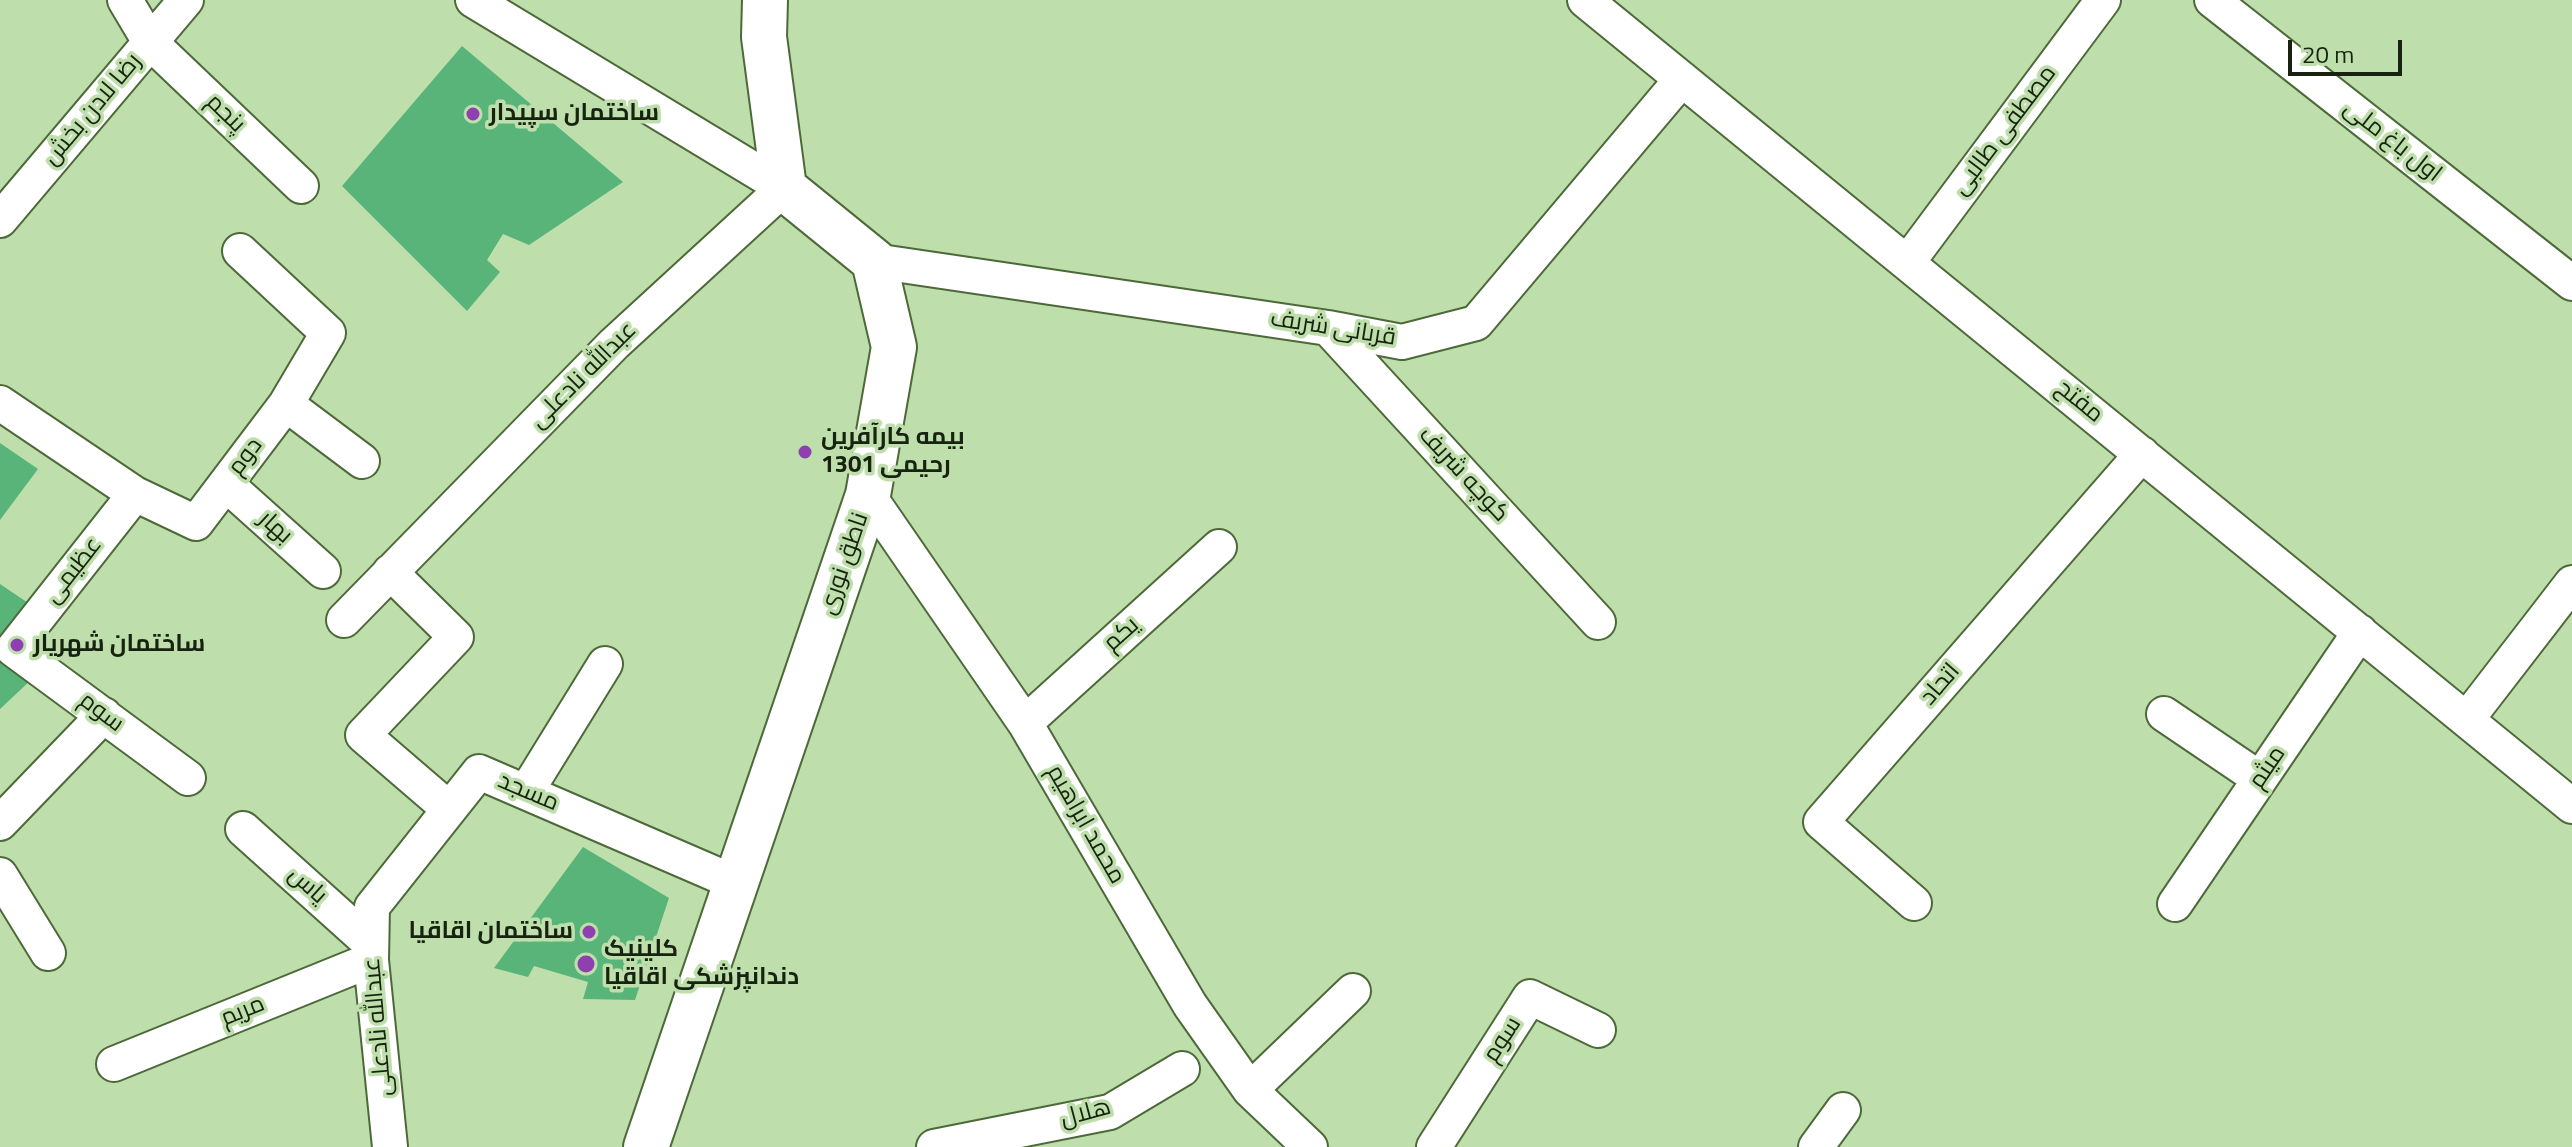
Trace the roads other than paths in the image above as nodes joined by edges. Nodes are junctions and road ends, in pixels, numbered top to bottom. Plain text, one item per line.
1 (125, 0) edge
2 (186, 0) edge
3 (473, 0) edge
4 (765, 0) edge
5 (1585, 0) edge
6 (2103, 0) edge
7 (2212, 0) edge
8 (150, 42) junction
9 (1682, 79) junction
10 (301, 186) dead end
11 (784, 188) junction
12 (0, 220) edge
13 (240, 251) dead end
14 (874, 261) junction
15 (1907, 263) junction
16 (2572, 283) edge
17 (1328, 328) junction
18 (0, 403) edge
19 (286, 404) junction
20 (2142, 454) junction
21 (362, 461) dead end
22 (226, 484) junction
23 (135, 494) junction
24 (868, 495) junction
25 (1219, 547) dead end
26 (323, 571) dead end
27 (390, 572) junction
28 (2572, 583) edge
29 (344, 620) dead end
30 (1598, 622) dead end
31 (2360, 632) junction
32 (13, 649) joint
33 (605, 664) dead end
34 (2164, 714) dead end
35 (104, 715) junction
36 (2467, 719) junction
37 (1025, 723) junction
38 (188, 778) dead end
39 (2260, 779) junction
40 (526, 792) junction
41 (2572, 806) edge
42 (449, 809) junction
43 (0, 823) edge
44 (243, 829) dead end
45 (0, 875) edge
46 (736, 883) junction
47 (1914, 903) dead end
48 (2175, 904) dead end
49 (372, 907) joint
50 (371, 952) junction
51 (48, 953) dead end
52 (1353, 991) dead end
53 (1598, 1030) dead end
54 (114, 1064) dead end
55 (1182, 1069) dead end
56 (1250, 1090) junction
57 (1843, 1110) dead end
58 (390, 1147) edge
59 (647, 1147) edge
60 (934, 1147) edge
61 (1310, 1147) edge
62 (1434, 1147) edge
63 (1816, 1147) edge

1 - 8 street, پنجم
2 - 8 street, رضا لادن بخش
3 - 11 street
4 - 11 street
5 - 9 street, مفتح
6 - 15 street, مصطفی طالبی
7 - 16 street, اول باغ ملی
8 - 10 street, پنجم
8 - 12 street, رضا لادن بخش
9 - 15 street, مفتح
9 - 17 street, قربانی شریف
11 - 14 street
11 - 27 street, عبدالله نادعلی
13 - 19 street, دوم
14 - 17 street, قربانی شریف
14 - 24 street, ناطق نوری
15 - 20 street, مفتح
17 - 30 street, کوچه شریف
18 - 23 street
19 - 21 street
19 - 22 street, دوم
20 - 31 street, مفتح
20 - 47 street, اتحاد
22 - 23 street, دوم
22 - 26 street, بهار
23 - 32 street, عظیمی
24 - 37 street, محمد ابراهیم
24 - 46 street, ناطق نوری
25 - 37 street, یکم
27 - 29 street, عبدالله نادعلی
27 - 42 street
28 - 36 street
31 - 36 street, مفتح
31 - 39 street, میثم
32 - 35 street, سوم
33 - 40 street
34 - 39 street
35 - 38 street, سوم
35 - 43 street
36 - 41 street, مفتح
37 - 56 street, محمد ابراهیم
39 - 48 street, میثم
40 - 42 street, مسجد
40 - 46 street, مسجد
42 - 49 street, مسجد
44 - 50 street, یاس
45 - 51 street
46 - 59 street, ناطق نوری
49 - 50 street, عبدالله نادعلی
50 - 54 street, مریم
50 - 58 street, عبدالله نادعلی
52 - 56 street
53 - 62 street, سوم
55 - 60 street, هلال
56 - 61 street, محمد ابراهیم
57 - 63 street

